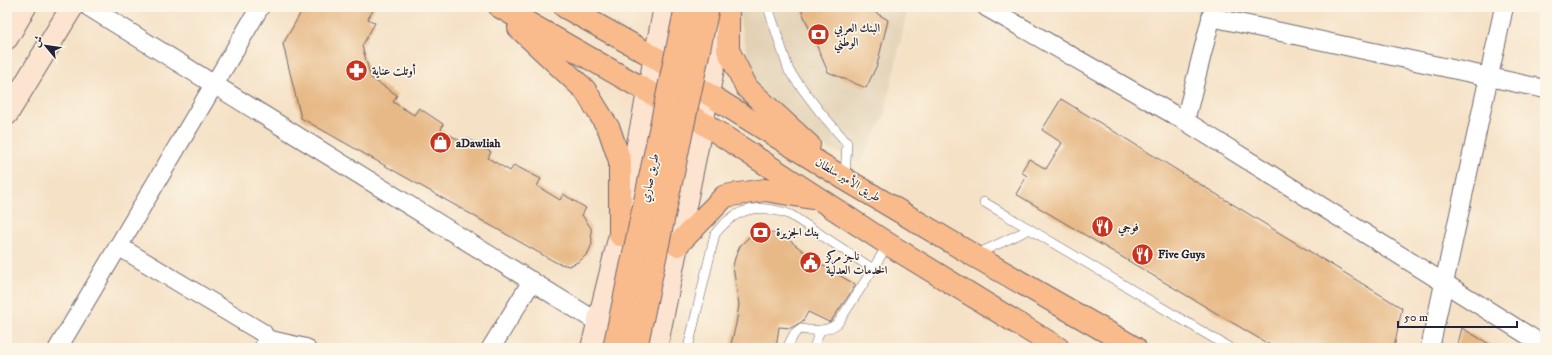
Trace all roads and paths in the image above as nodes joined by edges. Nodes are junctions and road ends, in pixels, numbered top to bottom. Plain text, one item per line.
1 (25, 7) edge
2 (72, 7) edge
3 (89, 7) edge
4 (260, 7) edge
5 (497, 7) edge
6 (500, 7) edge
7 (566, 7) edge
8 (665, 7) edge
9 (681, 7) edge
10 (686, 7) edge
11 (708, 7) edge
12 (714, 7) edge
13 (727, 7) edge
14 (768, 7) edge
15 (986, 7) edge
16 (1504, 7) edge
17 (1212, 12) edge
18 (7, 38) edge
19 (656, 58) junction
20 (1488, 77) junction
21 (214, 84) junction
22 (1545, 90) edge
23 (649, 93) junction
24 (708, 94) junction
25 (7, 114) edge
26 (1185, 121) junction
27 (703, 123) junction
28 (845, 179) junction
29 (822, 200) junction
30 (984, 202) dead end
31 (1030, 229) junction
32 (620, 235) junction
33 (888, 244) junction
34 (677, 245) junction
35 (118, 246) junction
36 (973, 255) junction
37 (873, 269) junction
38 (532, 281) junction
39 (1444, 283) junction
40 (599, 323) junction
41 (820, 330) junction
42 (265, 343) edge
43 (1545, 346) edge
44 (58, 348) edge
45 (306, 348) edge
46 (491, 348) edge
47 (592, 348) edge
48 (614, 348) edge
49 (636, 348) edge
50 (656, 348) edge
51 (688, 348) edge
52 (787, 348) edge
53 (814, 348) edge
54 (1058, 348) edge
55 (1135, 348) edge
56 (1230, 348) edge
57 (1430, 348) edge

1 - 18 main road
2 - 25 main road
3 - 21 street
4 - 21 street
5 - 32 main road
6 - 23 main road
7 - 19 main road, طريق الأمير سلطان
8 - 19 main road
9 - 12 main road
10 - 48 main road, طريق صاري, bridge
11 - 49 main road, طريق صاري, bridge
13 - 24 main road
13 - 28 main road
14 - 28 lane
15 - 26 street
16 - 20 street
17 - 20 street
17 - 26 street
19 - 23 main road
19 - 24 main road, طريق الأمير سلطان
20 - 22 street
20 - 39 street
21 - 35 street
21 - 38 street
23 - 27 main road
23 - 32 main road
24 - 27 main road
24 - 28 main road, طريق الأمير سلطان
26 - 39 street
27 - 29 main road
27 - 34 main road
28 - 36 main road, طريق الأمير سلطان
29 - 33 main road
29 - 34 main road
30 - 31 lane
31 - 36 lane
31 - 56 lane
32 - 34 main road
32 - 40 main road
33 - 37 lane
33 - 54 main road
34 - 50 main road
35 - 42 street
35 - 44 street
36 - 55 main road, طريق الأمير سلطان
37 - 41 lane
37 - 51 lane
38 - 40 street
38 - 46 street
39 - 43 street
39 - 57 street
40 - 47 main road
41 - 52 lane
41 - 53 lane
42 - 45 street

